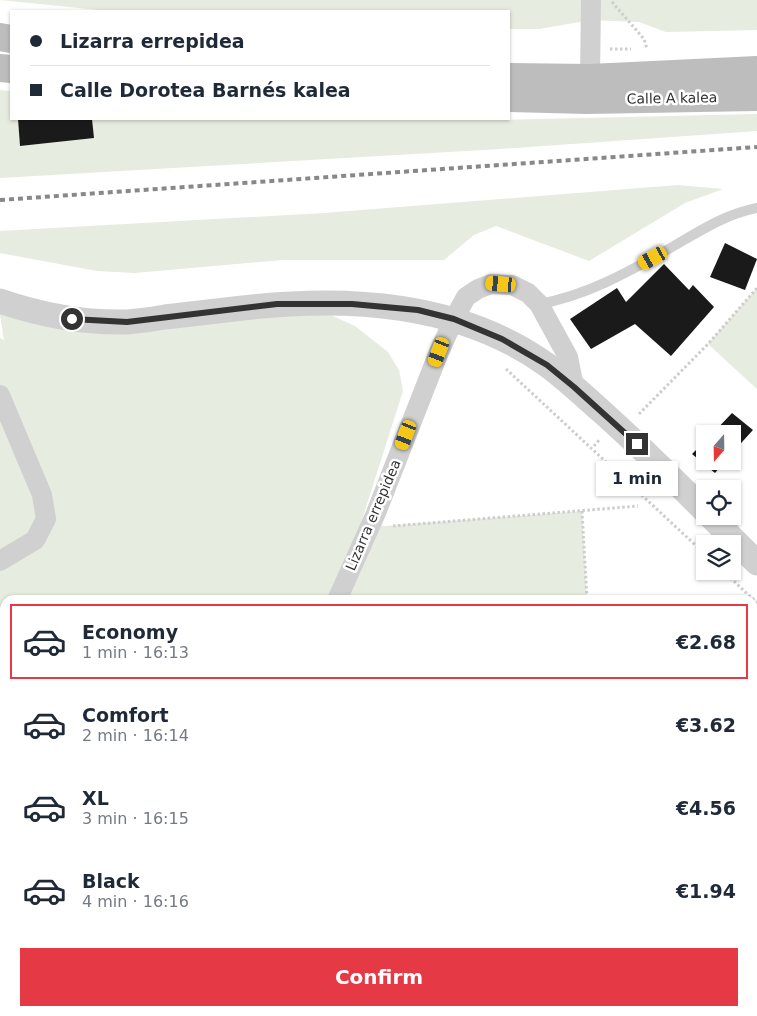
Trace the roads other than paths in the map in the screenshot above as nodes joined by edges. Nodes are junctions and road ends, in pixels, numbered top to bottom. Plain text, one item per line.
1 (591, 0) edge
2 (757, 70) edge
3 (510, 77) edge
4 (589, 89) junction
5 (757, 97) edge
6 (510, 98) edge
7 (757, 208) edge
8 (0, 301) edge
9 (540, 304) junction
10 (454, 319) junction
11 (574, 387) junction
12 (0, 395) edge
13 (696, 502) edge
14 (719, 525) edge
15 (0, 560) edge
16 (757, 562) edge
17 (339, 595) edge

1 - 4 street
2 - 4 main road, Calle A kalea
3 - 4 main road
4 - 5 main road, Calle A kalea
4 - 6 main road
7 - 9 lane
8 - 10 street
9 - 10 street, Lizarra errepidea
9 - 11 street, Lizarra errepidea
10 - 11 street
10 - 17 street, Lizarra errepidea
11 - 13 street
12 - 15 street
14 - 16 street

